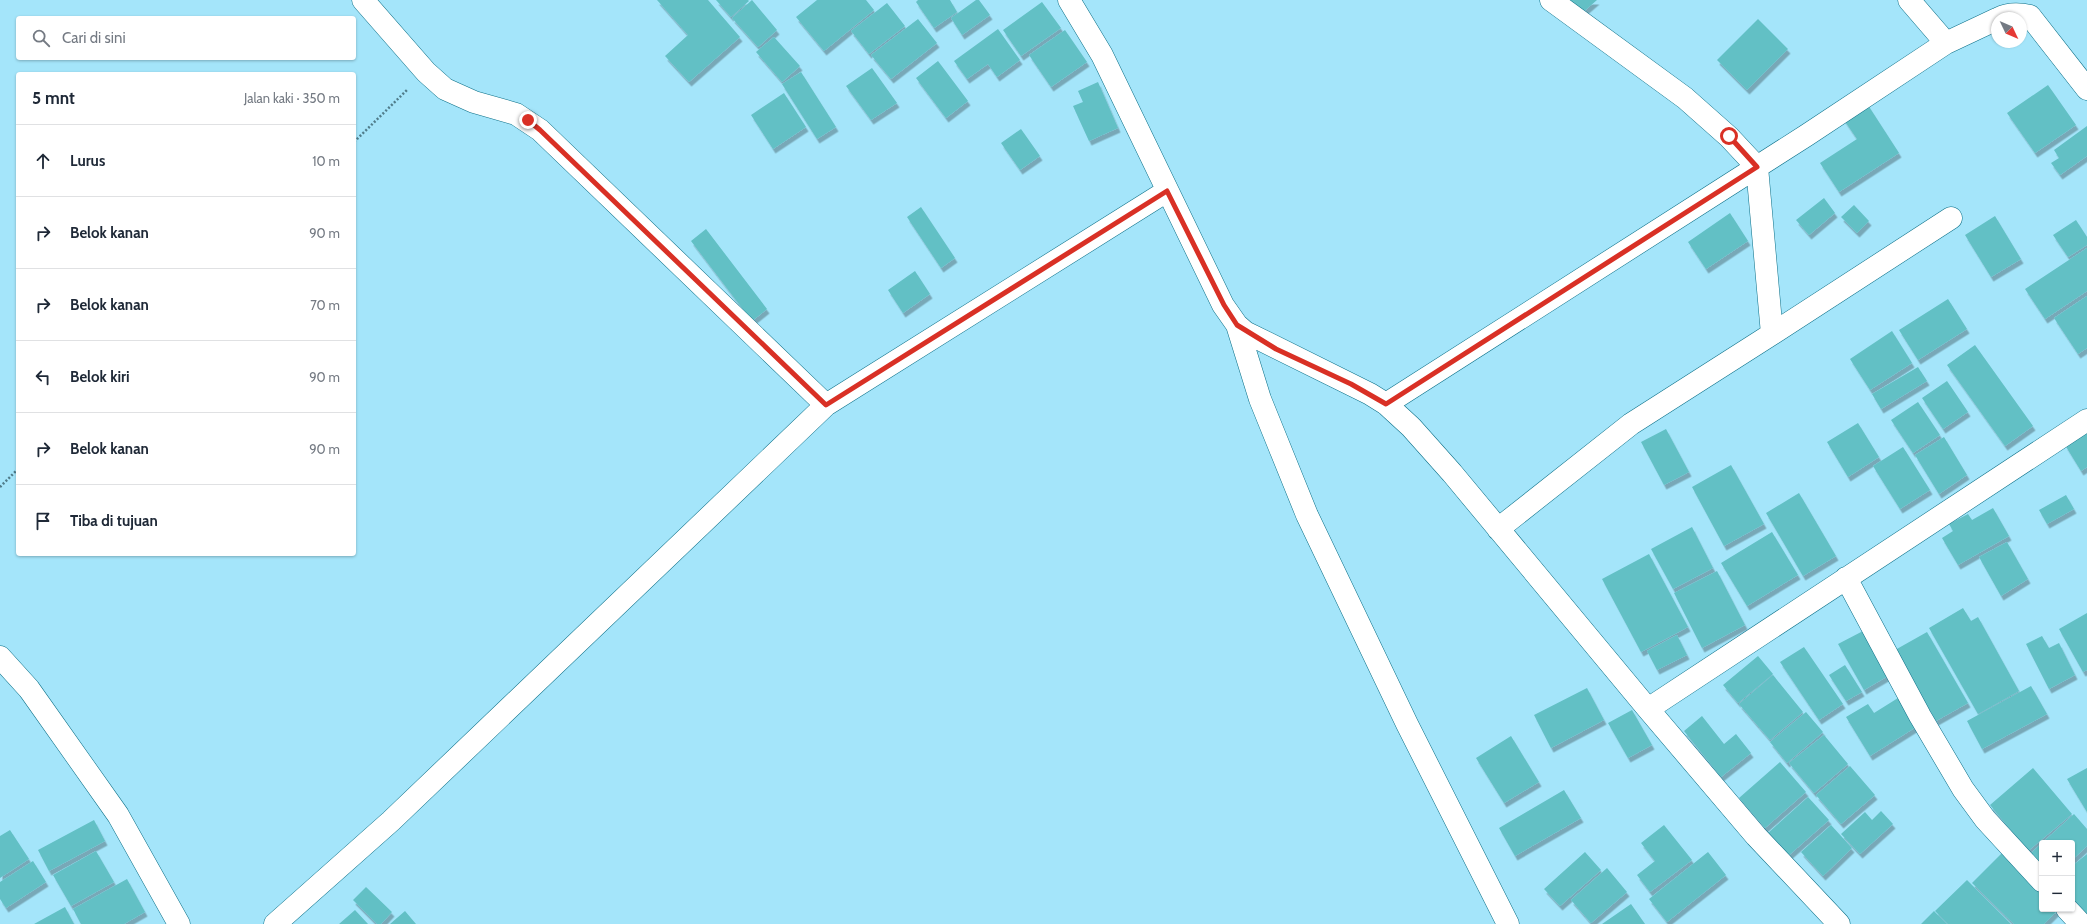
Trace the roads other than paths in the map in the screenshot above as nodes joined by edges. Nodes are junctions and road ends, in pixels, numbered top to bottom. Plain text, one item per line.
1 (363, 0) edge
2 (1069, 0) edge
3 (1551, 0) edge
4 (1909, 0) edge
5 (2027, 15) edge
6 (1991, 21) edge
7 (1946, 43) junction
8 (2087, 89) edge
9 (1757, 167) junction
10 (1167, 191) junction
11 (1951, 218) dead end
12 (1237, 325) junction
13 (1772, 334) junction
14 (1386, 404) junction
15 (826, 405) junction
16 (2087, 420) edge
17 (1498, 529) junction
18 (1846, 578) junction
19 (0, 657) edge
20 (1648, 709) junction
21 (2039, 878) edge
22 (2070, 912) edge
23 (1504, 923) edge
24 (179, 924) edge
25 (275, 924) edge
26 (1839, 924) edge
27 (2081, 924) edge

1 - 15 street
2 - 10 street
3 - 9 street
4 - 7 street
5 - 8 street
6 - 7 street
7 - 9 street
9 - 13 street
9 - 14 street
10 - 12 street
10 - 15 street
11 - 13 street
12 - 14 street
12 - 23 street
13 - 17 street
14 - 17 street
15 - 25 street
16 - 18 street
17 - 20 street
18 - 20 street
18 - 21 street
19 - 24 street
20 - 26 street
22 - 27 street

